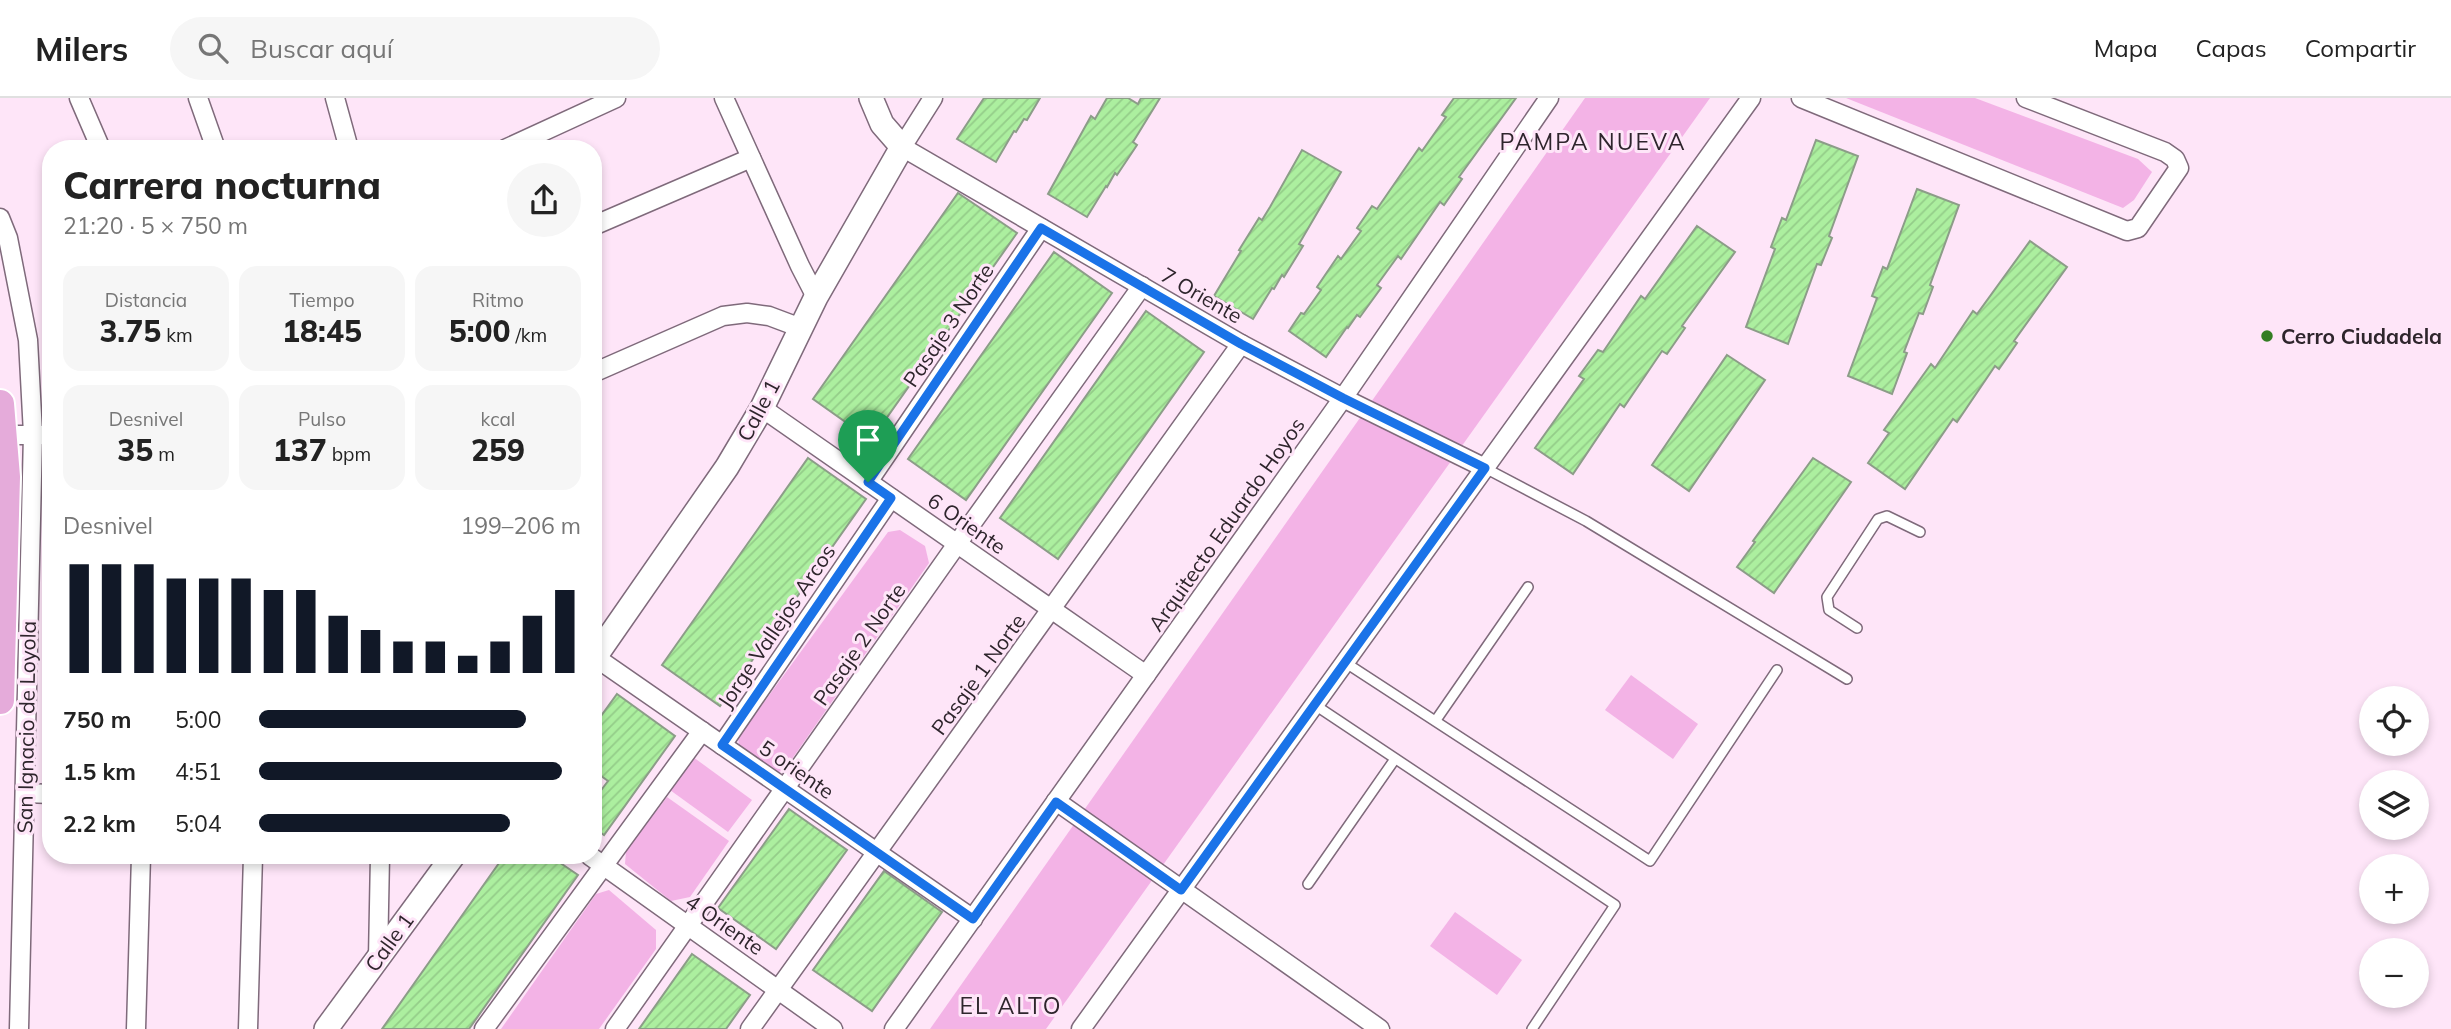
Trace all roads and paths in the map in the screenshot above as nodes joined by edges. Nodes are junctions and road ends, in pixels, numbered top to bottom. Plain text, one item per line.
1 (79, 98) edge
2 (198, 98) edge
3 (335, 98) edge
4 (616, 98) edge
5 (724, 98) edge
6 (871, 98) edge
7 (933, 98) edge
8 (1549, 98) edge
9 (1751, 98) edge
10 (1801, 98) edge
11 (2026, 98) edge
12 (97, 140) edge
13 (213, 140) edge
14 (347, 140) edge
15 (525, 140) edge
16 (902, 147) junction
17 (751, 158) junction
18 (0, 218) edge
19 (602, 222) edge
20 (1041, 228) junction
21 (1142, 286) junction
22 (816, 297) junction
23 (801, 328) junction
24 (1241, 344) junction
25 (602, 369) edge
26 (1343, 398) junction
27 (0, 404) edge
28 (762, 408) junction
29 (42, 434) edge
30 (2, 435) edge
31 (1485, 468) junction
32 (868, 482) junction
33 (891, 498) junction
34 (1920, 532) dead end
35 (957, 544) junction
36 (1528, 587) dead end
37 (1052, 610) junction
38 (1857, 628) dead end
39 (602, 647) edge
40 (1346, 663) junction
41 (602, 664) edge
42 (1777, 670) dead end
43 (1146, 675) junction
44 (1847, 679) dead end
45 (0, 700) edge
46 (1315, 705) junction
47 (1436, 720) junction
48 (702, 731) junction
49 (722, 745) junction
50 (1395, 758) junction
51 (785, 789) junction
52 (25, 793) junction
53 (42, 794) edge
54 (1056, 802) junction
55 (877, 852) junction
56 (602, 853) edge
57 (141, 864) edge
58 (253, 864) edge
59 (380, 864) edge
60 (447, 864) edge
61 (593, 864) edge
62 (602, 864) edge
63 (1308, 884) dead end
64 (1181, 890) junction
65 (973, 919) junction
66 (688, 926) junction
67 (378, 958) junction
68 (778, 990) junction
69 (19, 1029) edge
70 (136, 1029) edge
71 (248, 1029) edge
72 (326, 1029) edge
73 (484, 1029) edge
74 (615, 1029) edge
75 (750, 1029) edge
76 (834, 1029) edge
77 (894, 1029) edge
78 (1081, 1029) edge
79 (1380, 1029) edge
80 (1532, 1029) edge

1 - 12 street
2 - 13 street
3 - 14 street
4 - 15 street
5 - 17 street
6 - 16 street
7 - 16 street
8 - 26 street, Arquitecto Eduardo Hoyos
9 - 31 street
10 - 11 street
16 - 20 street, 7 Oriente
16 - 22 street, Calle 1
17 - 19 street
17 - 22 street
18 - 29 street, San Ignacio de Loyola
20 - 21 street, 7 Oriente
20 - 32 street, Pasaje 3 Norte
21 - 24 street, 7 Oriente
21 - 35 street, Pasaje 2 Norte
22 - 23 street, Calle 1
23 - 25 street
23 - 28 street, Calle 1
24 - 26 street, 7 Oriente
24 - 37 street, Pasaje 1 Norte
26 - 31 street, 7 Oriente
26 - 43 street, Arquitecto Eduardo Hoyos
27 - 30 main road, San Ignacio de Loyola
28 - 32 street, 6 Oriente
28 - 39 street, Calle 1
29 - 30 street
29 - 52 street, San Ignacio de Loyola
30 - 45 main road, San Ignacio de Loyola
31 - 40 street
31 - 44 lane
32 - 33 street, 6 Oriente
33 - 35 street, 6 Oriente
33 - 49 street, Jorge Vallejos Arcos
34 - 38 lane
35 - 37 street, 6 Oriente
35 - 51 street, Pasaje 2 Norte
36 - 47 lane
37 - 43 street, 6 Oriente
37 - 55 street, Pasaje 1 Norte
40 - 46 street
40 - 47 lane
41 - 48 street, 5 oriente
42 - 47 lane
43 - 54 street, Arquitecto Eduardo Hoyos
46 - 50 lane
46 - 64 street
48 - 49 street, 5 oriente
48 - 56 street
49 - 51 street, 5 oriente
50 - 63 lane
50 - 80 lane
51 - 55 street, 5 oriente
51 - 66 street, Pasaje 2 Norte
52 - 53 street
52 - 69 street, San Ignacio de Loyola
54 - 64 street
54 - 65 street, Arquitecto Eduardo Hoyos
55 - 65 street, 5 oriente
55 - 68 street, Pasaje 1 Norte
57 - 70 street
58 - 71 street
59 - 67 street
60 - 67 street, Calle 1
61 - 73 street
62 - 66 street, 4 Oriente
64 - 78 street
64 - 79 street
65 - 77 street, Arquitecto Eduardo Hoyos
66 - 68 street, 4 Oriente
66 - 74 street, Pasaje 2 Norte
67 - 72 street, Calle 1
68 - 75 street, Pasaje 1 Norte
68 - 76 street, 4 Oriente

